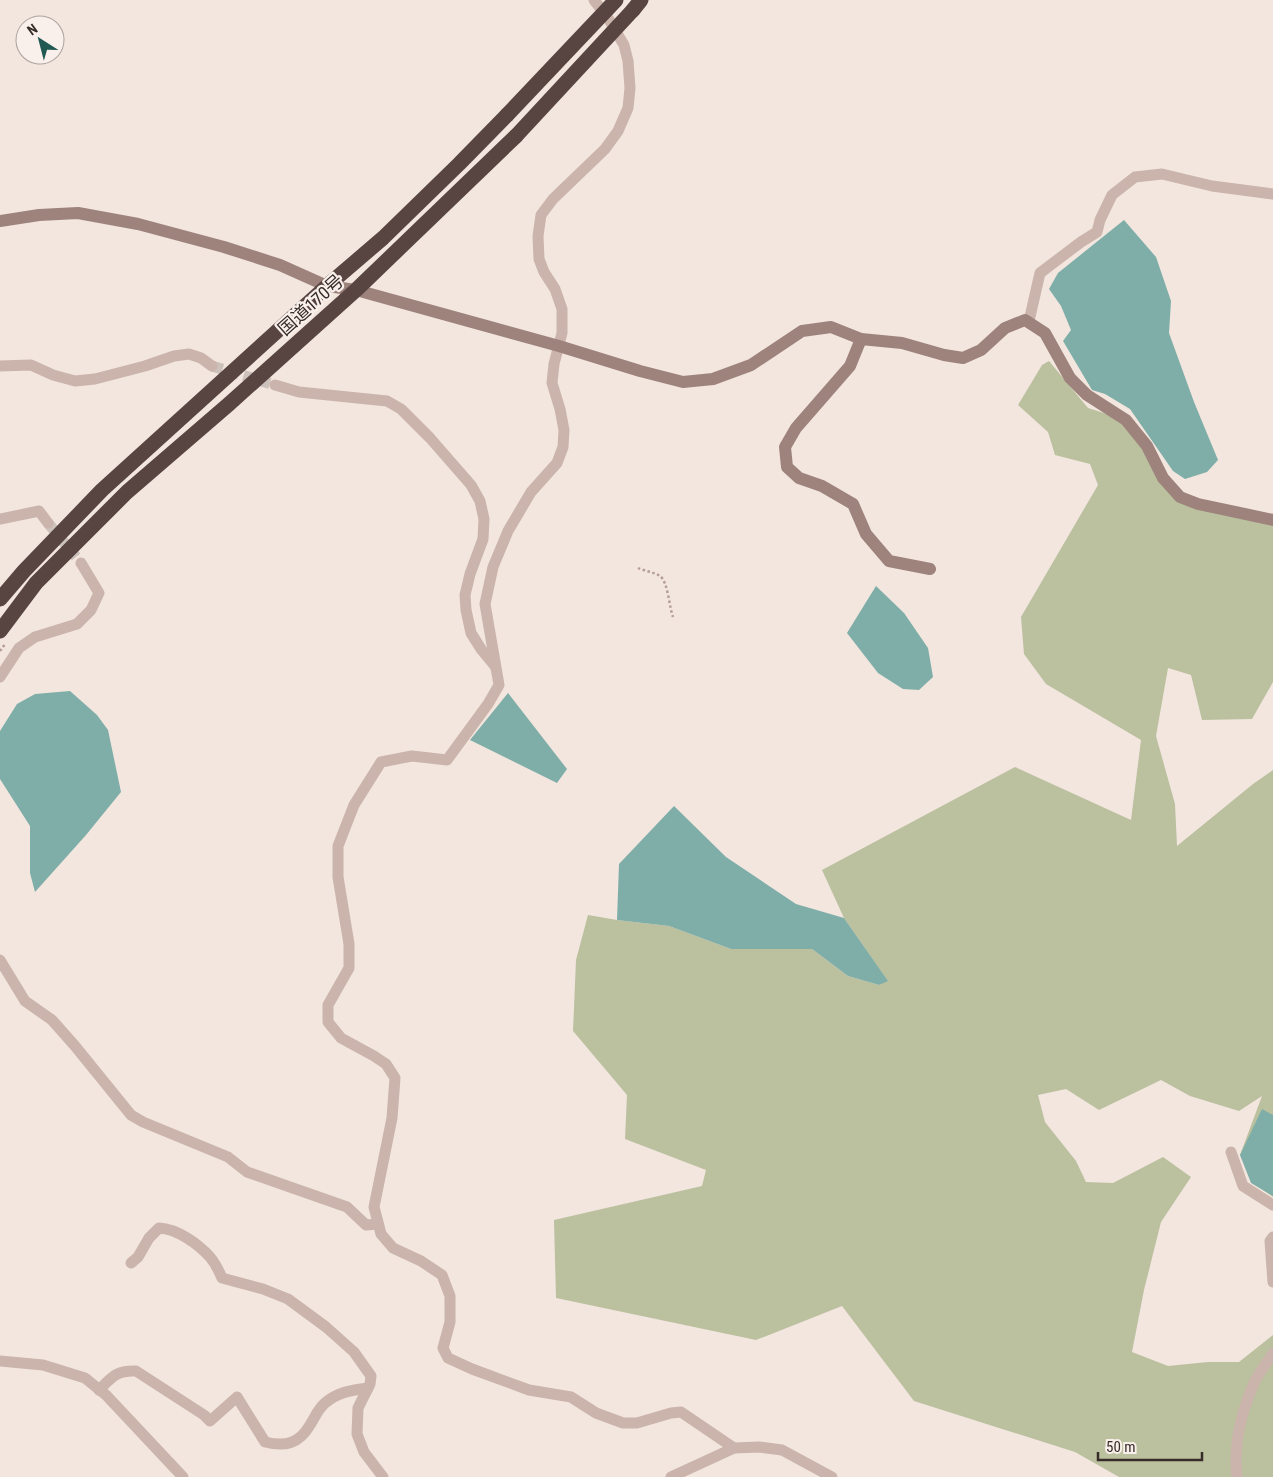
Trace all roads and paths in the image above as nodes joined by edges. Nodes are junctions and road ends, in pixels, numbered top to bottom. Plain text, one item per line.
1 (594, 0) edge
2 (616, 0) edge
3 (637, 5) edge
4 (1273, 194) edge
5 (0, 221) edge
6 (327, 286) junction
7 (356, 290) junction
8 (1025, 320) junction
9 (861, 339) junction
10 (559, 346) junction
11 (0, 366) edge
12 (212, 366) tunnel mouth
13 (275, 386) tunnel mouth
14 (0, 519) edge
15 (1273, 520) edge
16 (48, 523) tunnel mouth
17 (81, 563) tunnel mouth
18 (638, 568) dead end
19 (930, 569) dead end
20 (0, 599) edge
21 (673, 617) dead end
22 (0, 631) edge
23 (496, 667) junction
24 (0, 677) edge
25 (0, 960) edge
26 (1231, 1152) dead end
27 (1273, 1205) edge
28 (378, 1224) junction
29 (1273, 1237) edge
30 (131, 1263) dead end
31 (1273, 1282) edge
32 (1273, 1353) edge
33 (0, 1361) edge
34 (368, 1388) junction
35 (99, 1390) junction
36 (734, 1448) junction
37 (183, 1477) edge
38 (383, 1477) edge
39 (671, 1477) edge
40 (832, 1477) edge
41 (1237, 1477) edge

1 - 10 street
2 - 6 highway, 国道170号, bridge
3 - 7 highway, 国道170号, bridge
4 - 8 street
5 - 6 street
6 - 7 street
6 - 20 highway, 国道170号
7 - 10 street
7 - 22 highway, 国道170号
8 - 9 street
8 - 15 street
9 - 10 street
9 - 19 street
10 - 23 street
11 - 12 street
13 - 23 street
14 - 16 street
17 - 24 street
18 - 21 path
23 - 28 street
25 - 28 street
26 - 27 street
28 - 36 street
29 - 31 street
30 - 34 street
32 - 41 street
33 - 35 street
34 - 35 street
34 - 38 street
35 - 37 street
36 - 39 street
36 - 40 street

